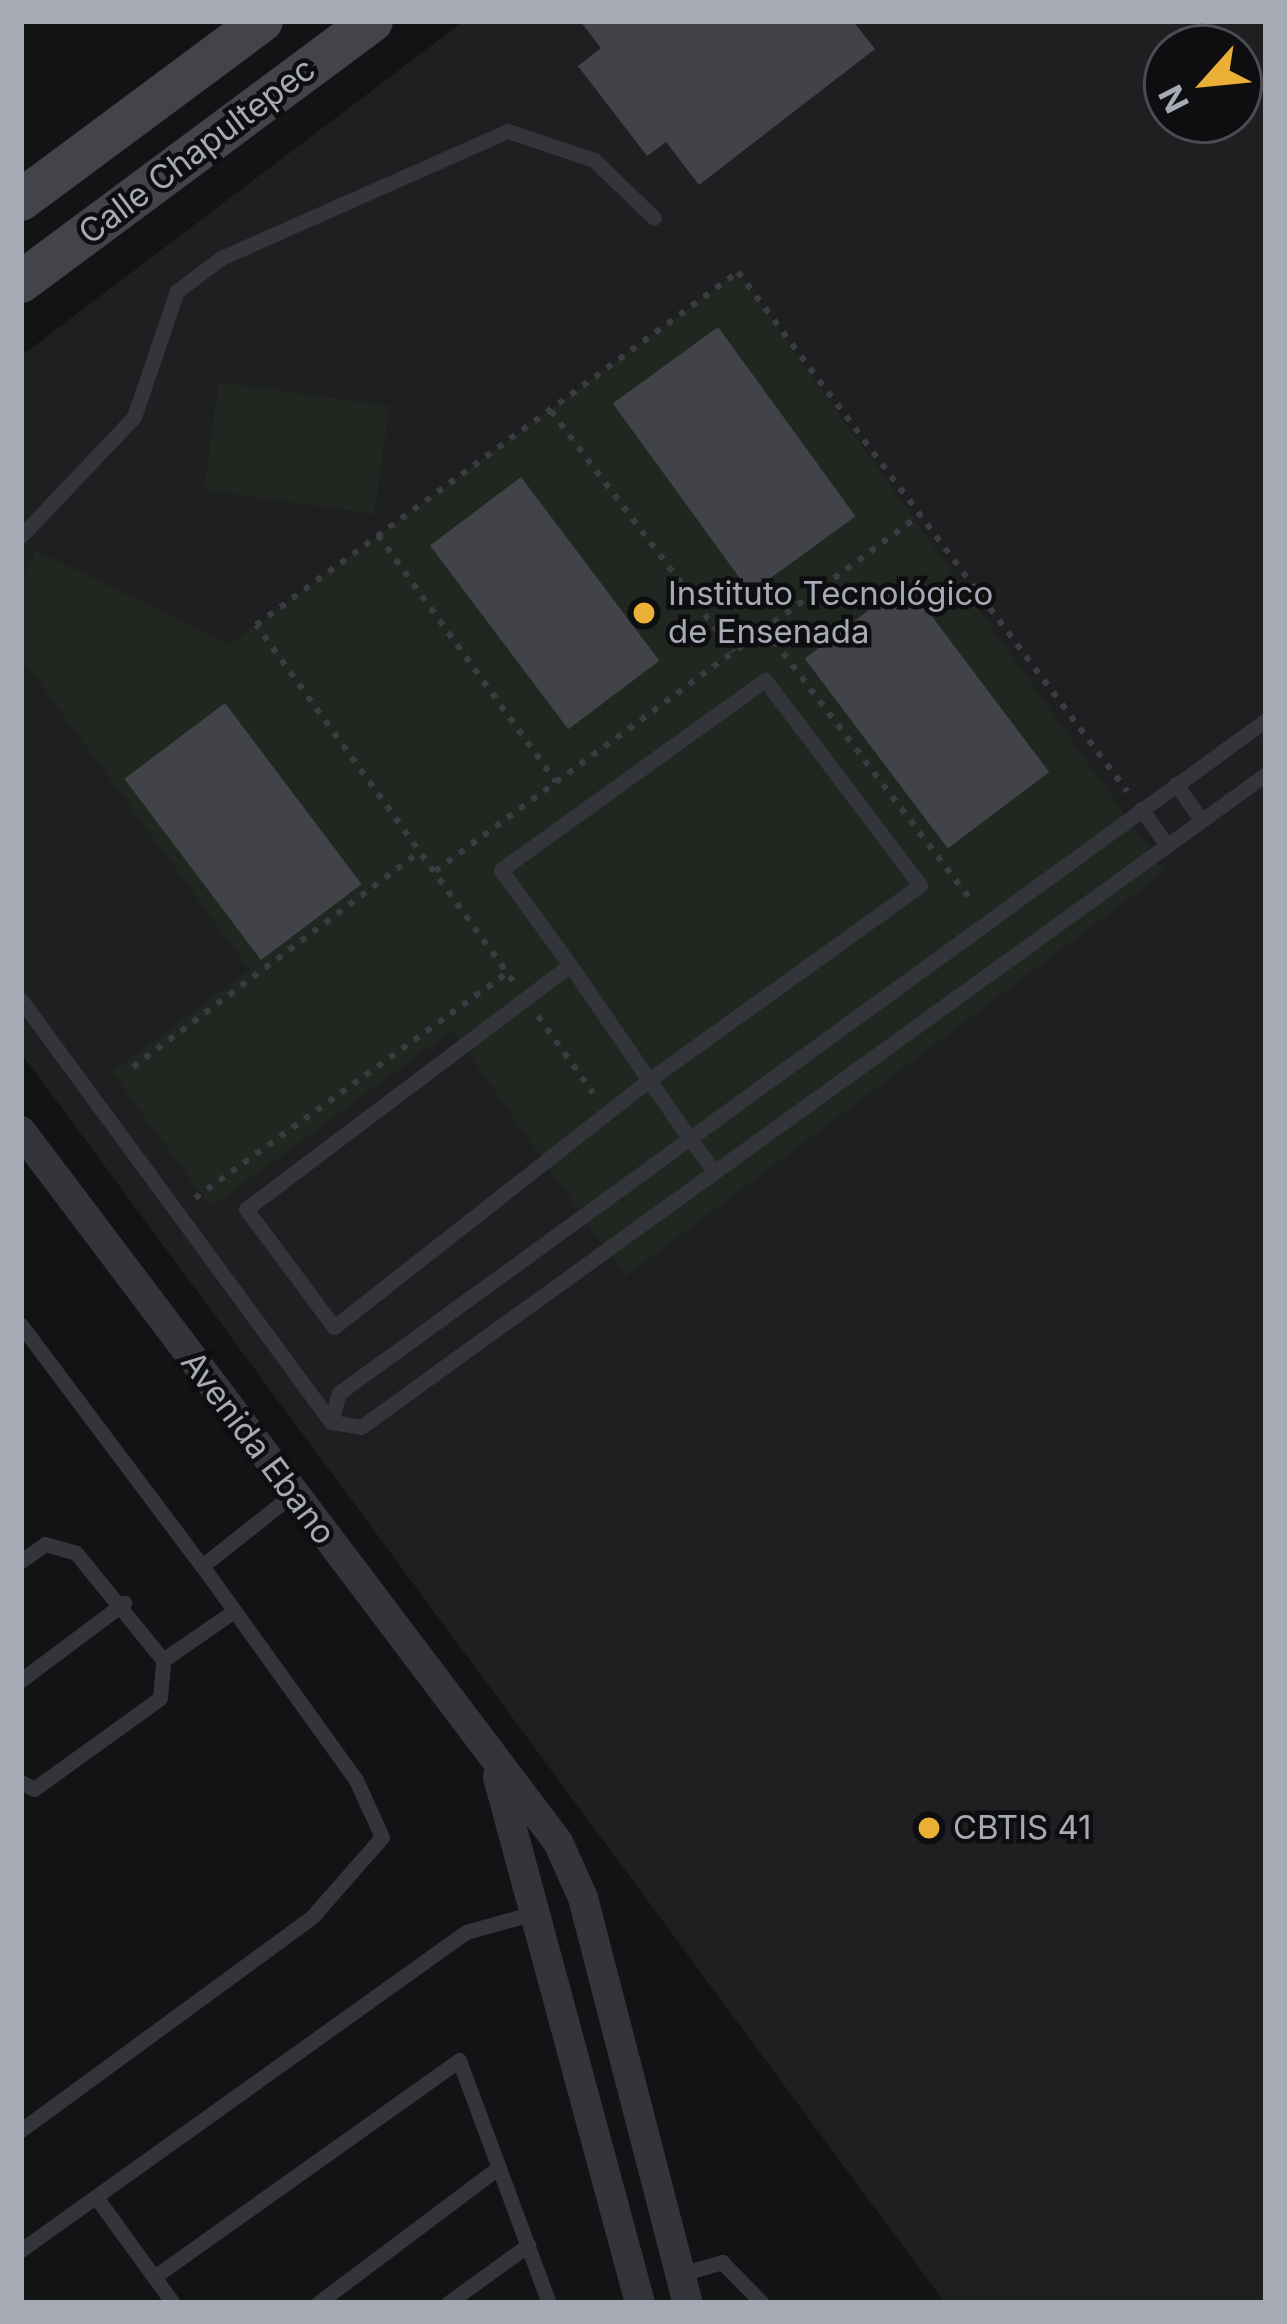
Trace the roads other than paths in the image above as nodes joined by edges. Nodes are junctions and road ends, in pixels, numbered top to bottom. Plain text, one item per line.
1 (262, 21) edge
2 (372, 21) edge
3 (175, 87) junction
4 (215, 138) junction
5 (21, 200) edge
6 (654, 218) dead end
7 (21, 282) edge
8 (21, 536) edge
9 (1266, 719) edge
10 (1266, 774) edge
11 (1176, 784) junction
12 (1141, 809) junction
13 (1202, 820) junction
14 (1167, 844) junction
15 (570, 965) junction
16 (21, 1000) edge
17 (649, 1080) junction
18 (21, 1131) edge
19 (690, 1139) junction
20 (713, 1171) junction
21 (21, 1325) edge
22 (331, 1422) junction
23 (292, 1495) junction
24 (21, 1561) edge
25 (202, 1566) junction
26 (124, 1604) junction
27 (234, 1611) junction
28 (163, 1660) junction
29 (21, 1680) edge
30 (495, 1765) junction
31 (21, 1782) edge
32 (534, 1913) junction
33 (21, 2130) edge
34 (499, 2167) junction
35 (96, 2197) junction
36 (528, 2245) junction
37 (21, 2250) edge
38 (684, 2289) edge
39 (164, 2291) edge
40 (147, 2303) edge
41 (319, 2303) edge
42 (448, 2303) edge
43 (549, 2303) edge
44 (640, 2303) edge
45 (762, 2303) edge

1 - 3 main road, Calle Chapultepec
2 - 4 main road, Calle Chapultepec
3 - 4 main road
3 - 5 main road, Calle Chapultepec
4 - 7 main road, Calle Chapultepec
6 - 8 lane
9 - 11 lane
10 - 13 lane
11 - 12 lane
11 - 13 lane
12 - 14 lane
12 - 19 lane
13 - 14 lane
14 - 20 lane
15 - 17 lane
15 - 17 lane
15 - 17 lane
16 - 22 lane
17 - 19 lane
18 - 23 street, Avenida Ebano
19 - 20 lane
19 - 22 lane
20 - 22 lane
21 - 25 lane
23 - 25 lane
23 - 30 street, Avenida Ebano
24 - 26 lane
25 - 27 lane
26 - 28 lane
26 - 29 lane
27 - 28 lane
27 - 33 lane
28 - 31 lane
30 - 32 street, Avenida Ebano
30 - 38 street, Avenida Ebano
32 - 35 lane
32 - 44 street, Avenida Ebano
34 - 36 lane
34 - 39 lane
34 - 41 lane
35 - 37 lane
35 - 39 lane
36 - 42 lane
36 - 43 lane
38 - 45 lane
39 - 40 lane

